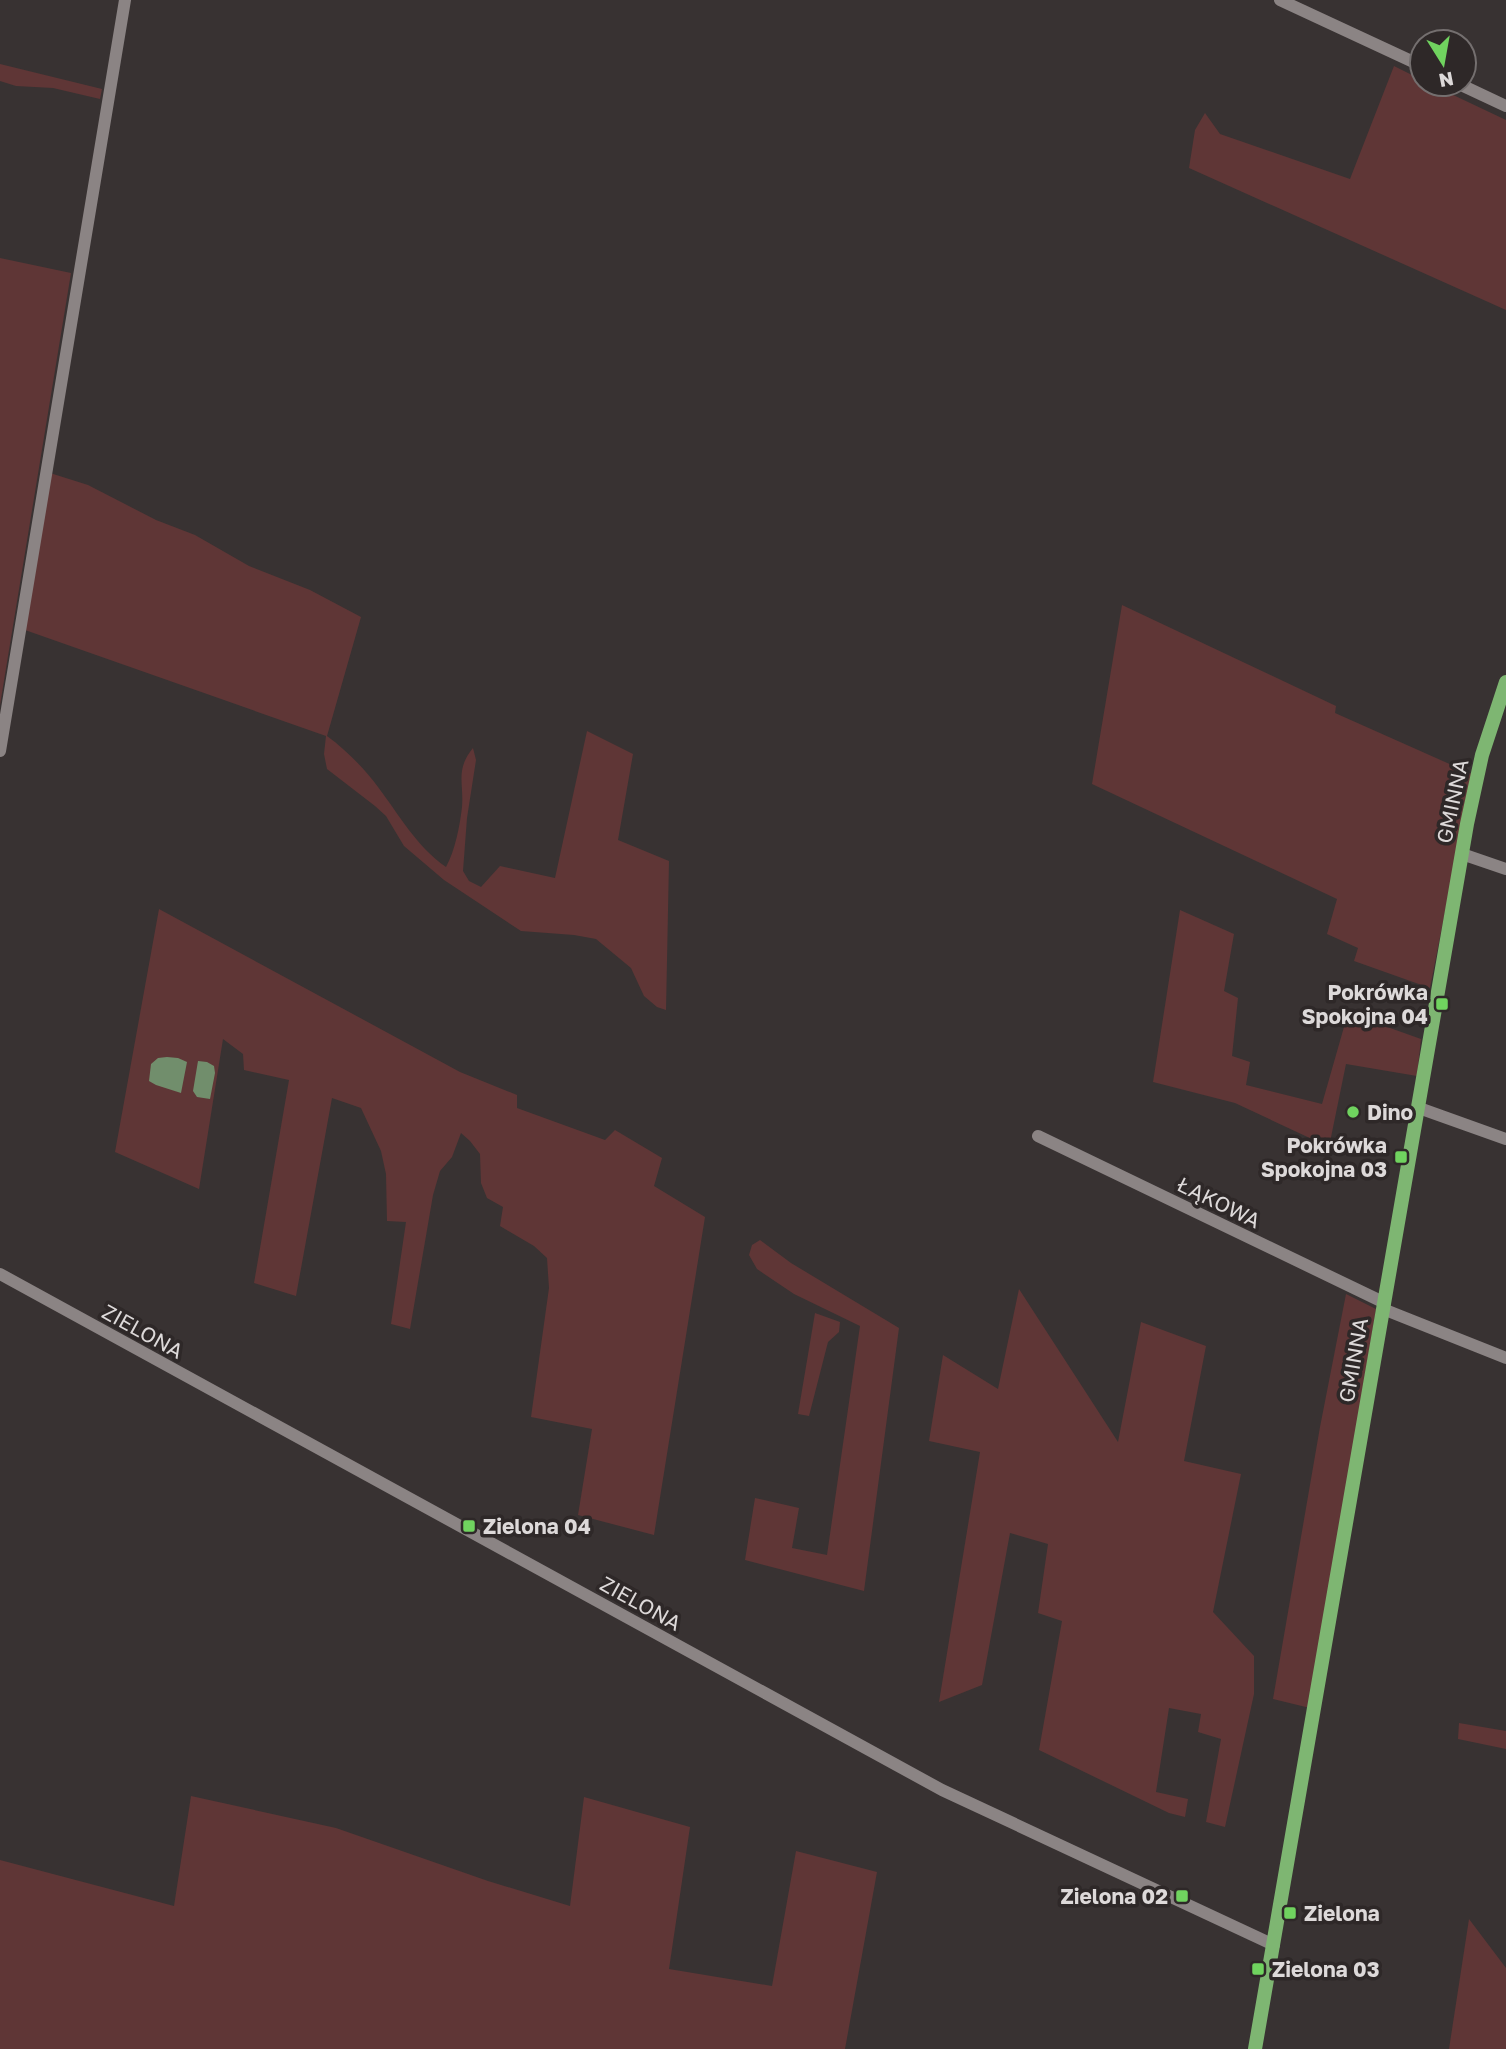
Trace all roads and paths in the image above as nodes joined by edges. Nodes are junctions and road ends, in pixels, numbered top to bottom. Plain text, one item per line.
1 (125, 0) edge
2 (1280, 0) edge
3 (1408, 59) edge
4 (1478, 93) edge
5 (1506, 106) edge
6 (1506, 682) edge
7 (0, 751) edge
8 (1462, 854) junction
9 (1506, 869) edge
10 (1419, 1108) junction
11 (1038, 1136) dead end
12 (1506, 1139) edge
13 (0, 1274) edge
14 (1384, 1306) junction
15 (1506, 1358) edge
16 (1274, 1945) junction
17 (1255, 2049) edge

1 - 7 street
2 - 3 street
4 - 5 street
6 - 8 main road, GMINNA
8 - 9 street
8 - 10 main road, GMINNA
10 - 12 street
10 - 14 main road, GMINNA
11 - 14 street, ŁĄKOWA
13 - 16 street, ZIELONA
14 - 15 street, ŁĄKOWA
14 - 16 main road, GMINNA
16 - 17 main road, GMINNA

